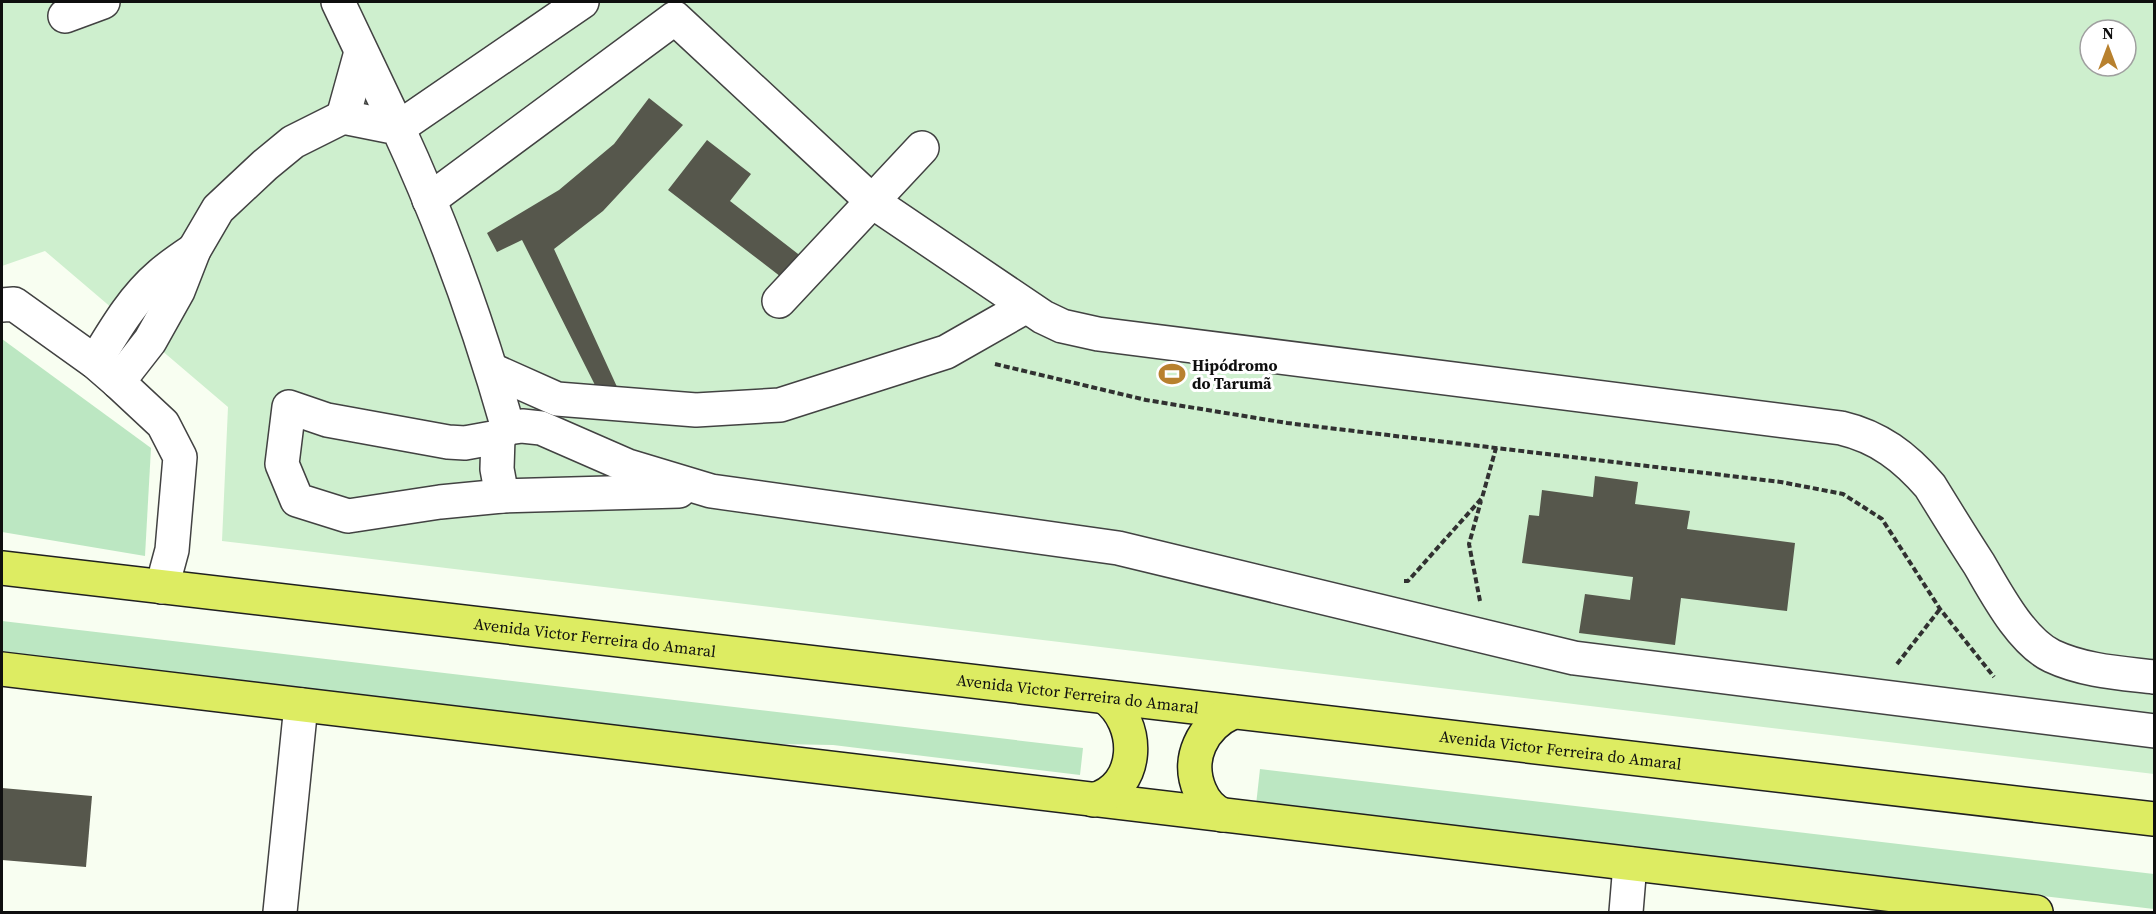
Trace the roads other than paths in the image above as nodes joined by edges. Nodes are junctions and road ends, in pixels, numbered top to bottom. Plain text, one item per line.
1 (103, 2) edge
2 (338, 2) edge
3 (582, 2) edge
4 (667, 10) edge
5 (65, 16) dead end
6 (361, 52) junction
7 (343, 117) junction
8 (398, 128) junction
9 (921, 148) dead end
10 (429, 200) junction
11 (873, 202) junction
12 (779, 301) dead end
13 (2, 305) edge
14 (1025, 306) junction
15 (492, 370) junction
16 (107, 372) junction
17 (503, 432) junction
18 (711, 491) junction
19 (502, 496) junction
20 (2, 568) edge
21 (162, 587) junction
22 (2, 669) edge
23 (2154, 677) edge
24 (1104, 697) junction
25 (301, 705) junction
26 (1233, 712) junction
27 (2154, 731) edge
28 (1093, 800) junction
29 (1222, 815) junction
30 (2154, 819) edge
31 (1630, 864) junction
32 (280, 912) edge
33 (1626, 912) edge
34 (2036, 912) edge

1 - 5 street
2 - 6 street
3 - 8 street
4 - 10 street
4 - 11 street
6 - 7 street
6 - 8 street
7 - 8 street
7 - 16 street
8 - 10 street
9 - 11 street
10 - 15 street
11 - 12 street
11 - 14 street
13 - 16 street
14 - 15 street
14 - 23 street
15 - 17 street
16 - 21 street
17 - 18 street
17 - 19 street
17 - 19 street
18 - 19 street
18 - 27 street
20 - 21 highway, Avenida Victor Ferreira do Amaral
21 - 24 highway, Avenida Victor Ferreira do Amaral
22 - 25 highway
24 - 26 highway, Avenida Victor Ferreira do Amaral
24 - 28 highway
25 - 28 highway
25 - 32 street
26 - 29 highway
26 - 30 highway, Avenida Victor Ferreira do Amaral
28 - 29 highway
29 - 31 highway
31 - 33 street
31 - 34 highway

